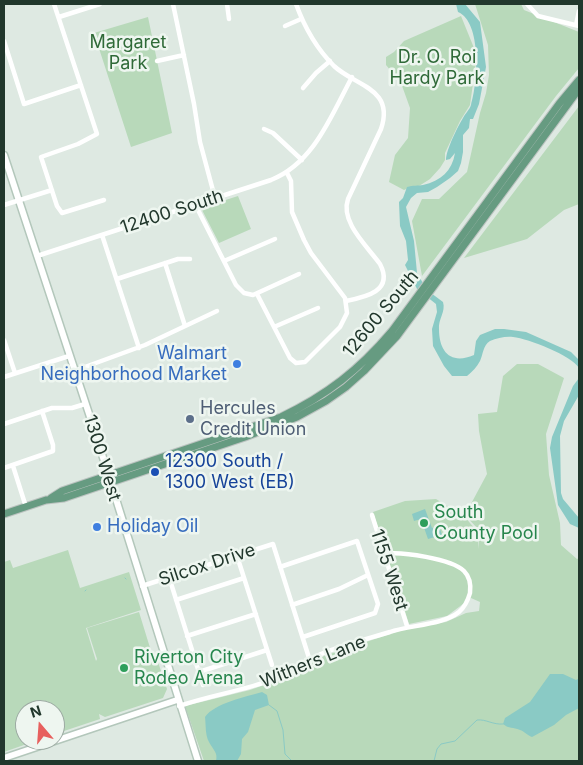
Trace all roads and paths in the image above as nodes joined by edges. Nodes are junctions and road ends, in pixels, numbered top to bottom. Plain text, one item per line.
1 (54, 4) edge
2 (100, 4) edge
3 (173, 4) edge
4 (227, 4) edge
5 (296, 4) edge
6 (526, 4) edge
7 (579, 11) edge
8 (58, 18) junction
9 (230, 19) dead end
10 (301, 19) junction
11 (578, 25) edge
12 (285, 26) dead end
13 (4, 41) edge
14 (184, 56) junction
15 (157, 61) dead end
16 (330, 61) junction
17 (352, 78) junction
18 (579, 80) edge
19 (81, 85) junction
20 (303, 88) dead end
21 (579, 89) edge
22 (264, 129) dead end
23 (4, 155) edge
24 (302, 160) junction
25 (287, 173) junction
26 (52, 190) junction
27 (215, 198) junction
28 (19, 200) junction
29 (104, 200) dead end
30 (195, 204) junction
31 (4, 205) edge
32 (102, 235) junction
33 (275, 239) dead end
34 (37, 256) junction
35 (190, 259) dead end
36 (224, 261) junction
37 (165, 263) junction
38 (299, 274) dead end
39 (436, 277) junction
40 (117, 279) junction
41 (257, 294) junction
42 (346, 301) junction
43 (318, 308) dead end
44 (217, 311) dead end
45 (185, 326) junction
46 (274, 327) junction
47 (4, 340) edge
48 (139, 348) junction
49 (69, 356) junction
50 (74, 371) junction
51 (15, 373) junction
52 (4, 377) edge
53 (85, 404) junction
54 (42, 411) junction
55 (4, 424) edge
56 (12, 466) junction
57 (4, 468) edge
58 (109, 480) junction
59 (26, 507) junction
60 (4, 514) edge
61 (372, 515) dead end
62 (384, 554) junction
63 (237, 556) junction
64 (280, 566) junction
65 (368, 575) junction
66 (168, 578) junction
67 (244, 578) junction
68 (142, 586) junction
69 (176, 600) junction
70 (292, 605) junction
71 (256, 614) junction
72 (407, 626) junction
73 (187, 636) junction
74 (303, 637) junction
75 (267, 650) junction
76 (310, 660) junction
77 (272, 665) dead end
78 (199, 672) junction
79 (203, 685) dead end
80 (178, 703) junction
81 (4, 758) edge
82 (198, 761) edge

1 - 8 street
2 - 8 street
3 - 14 street
4 - 9 street
5 - 10 street
6 - 11 street
7 - 11 street
8 - 19 street
10 - 12 street
10 - 16 street
13 - 19 street
14 - 15 street
14 - 27 street
16 - 17 street
16 - 20 street
17 - 24 street, 12400 South
17 - 42 street
18 - 39 main road, 12600 South
19 - 26 street
21 - 39 main road, 12600 South
22 - 24 street
23 - 28 street, 1300 West
24 - 25 street, 12400 South
25 - 27 street, 12400 South
25 - 42 street
26 - 28 street
26 - 29 street
27 - 30 street, 12400 South
28 - 31 street
28 - 34 street, 1300 West
30 - 32 street, 12400 South
30 - 36 street
32 - 34 street, 12400 South
32 - 40 street
33 - 36 street
34 - 49 street, 1300 West
35 - 37 street
36 - 41 street
37 - 40 street
37 - 45 street
38 - 41 street
39 - 58 main road, 12600 South
40 - 48 street
41 - 46 street
42 - 46 street
43 - 46 street
44 - 45 street
45 - 48 street
47 - 51 street
48 - 50 street
49 - 50 street, 1300 West
49 - 51 street
50 - 53 street, 1300 West
51 - 52 street
53 - 54 street
53 - 58 street, 1300 West
54 - 55 street
54 - 56 street
56 - 57 street
56 - 59 street
58 - 59 main road, 12600 South
58 - 68 street, 1300 West
59 - 60 main road, 12600 South
61 - 62 street, 1155 West
62 - 72 street, 1155 West
62 - 72 street, Withers Lane
63 - 64 street, Silcox Drive
63 - 66 street, Silcox Drive
63 - 67 street
64 - 65 street
64 - 70 street
65 - 70 street
65 - 74 street
66 - 68 street, Silcox Drive
66 - 69 street
67 - 69 street
67 - 71 street
68 - 80 street, 1300 West
69 - 73 street
70 - 74 street
71 - 73 street
71 - 75 street
72 - 76 street, Withers Lane
73 - 78 street
74 - 76 street
75 - 77 street
75 - 78 street
76 - 80 street, Withers Lane
78 - 79 street
80 - 81 street
80 - 82 street, 1300 West

